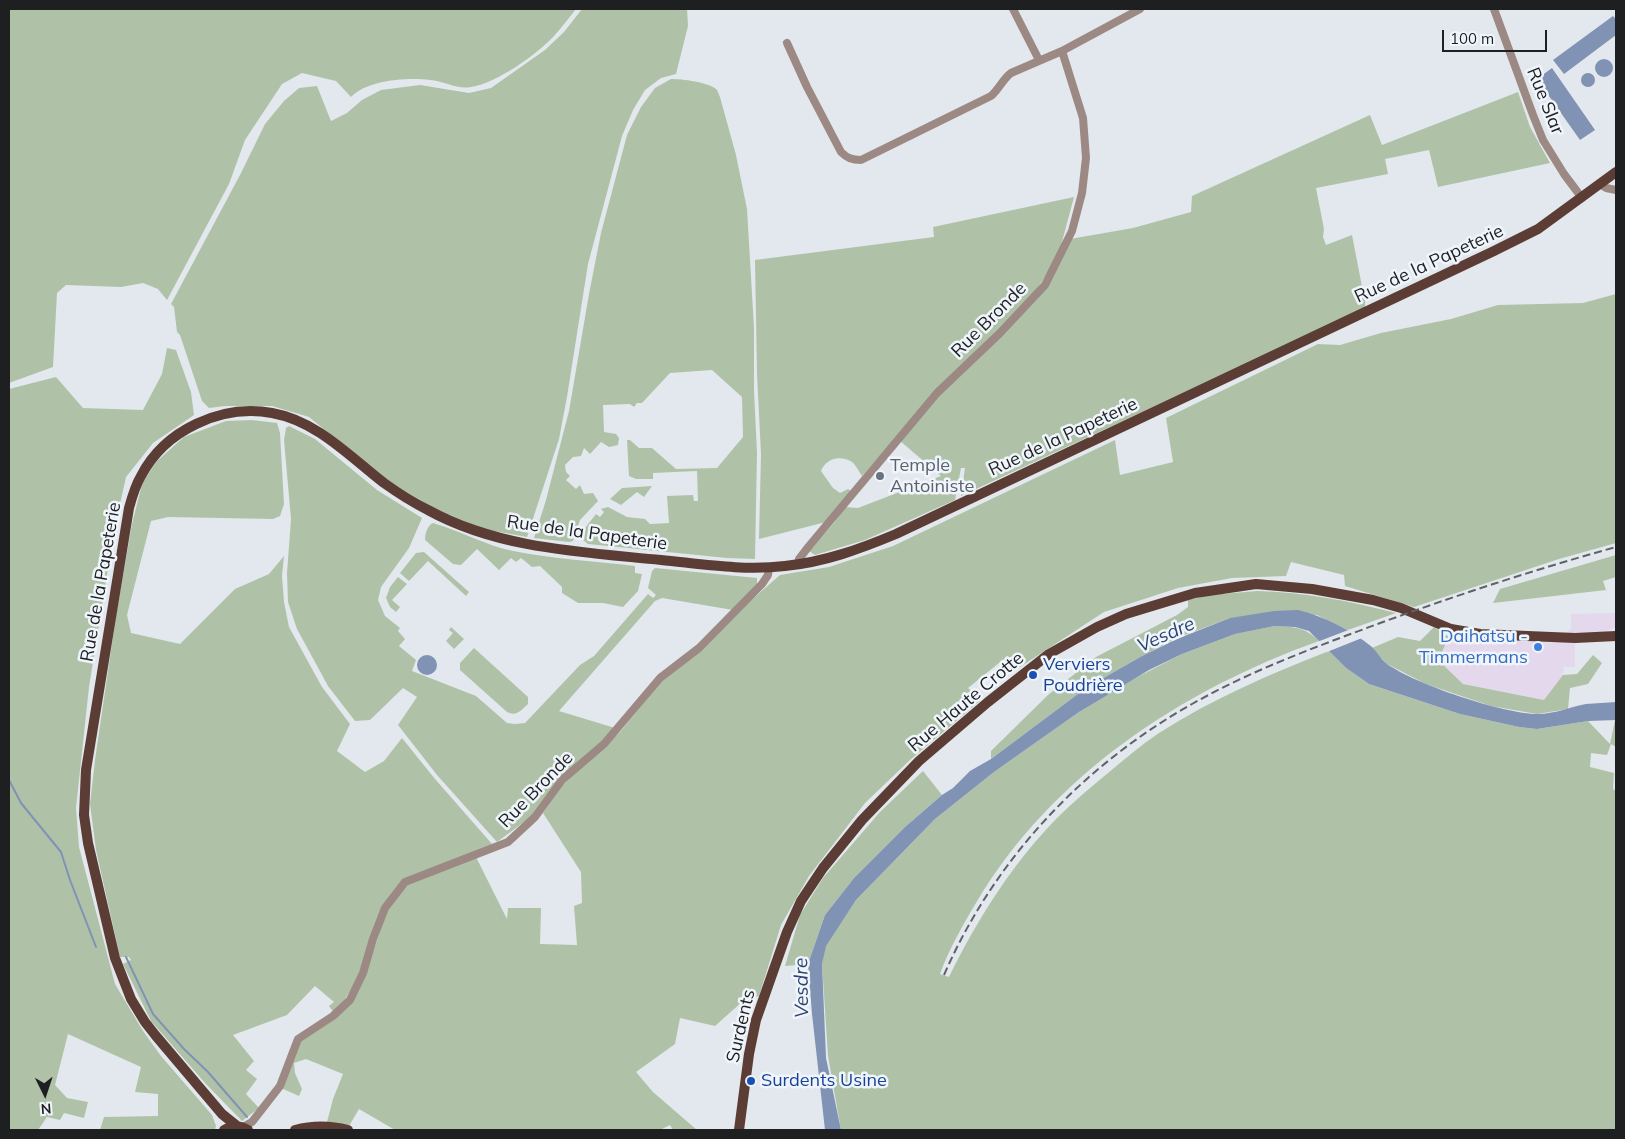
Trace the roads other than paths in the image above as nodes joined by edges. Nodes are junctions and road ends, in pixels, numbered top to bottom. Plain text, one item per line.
1 (1013, 9) edge
2 (1140, 9) edge
3 (1494, 9) edge
4 (788, 43) dead end
5 (1062, 50) junction
6 (1040, 60) junction
7 (1616, 172) edge
8 (1600, 184) junction
9 (1616, 190) edge
10 (1582, 198) junction
11 (798, 564) junction
12 (769, 568) junction
13 (1616, 636) edge
14 (787, 932) joint
15 (222, 1114) junction
16 (243, 1128) edge
17 (223, 1130) edge
18 (295, 1130) edge
19 (348, 1130) edge
20 (740, 1130) edge

1 - 6 street
2 - 5 street
3 - 10 street, Rue Slar
4 - 6 street
5 - 6 street
5 - 11 street, Rue Bronde
7 - 8 main road, Rue de la Papeterie
8 - 9 street
8 - 10 main road, Rue de la Papeterie
10 - 11 main road, Rue de la Papeterie
11 - 12 main road, Rue de la Papeterie
12 - 15 main road, Rue de la Papeterie
12 - 16 street, Rue Bronde
13 - 14 main road, Rue Haute Crotte
14 - 20 main road, Surdents
15 - 16 main road, Rue de la Papeterie
15 - 17 main road
16 - 17 main road
18 - 19 main road

